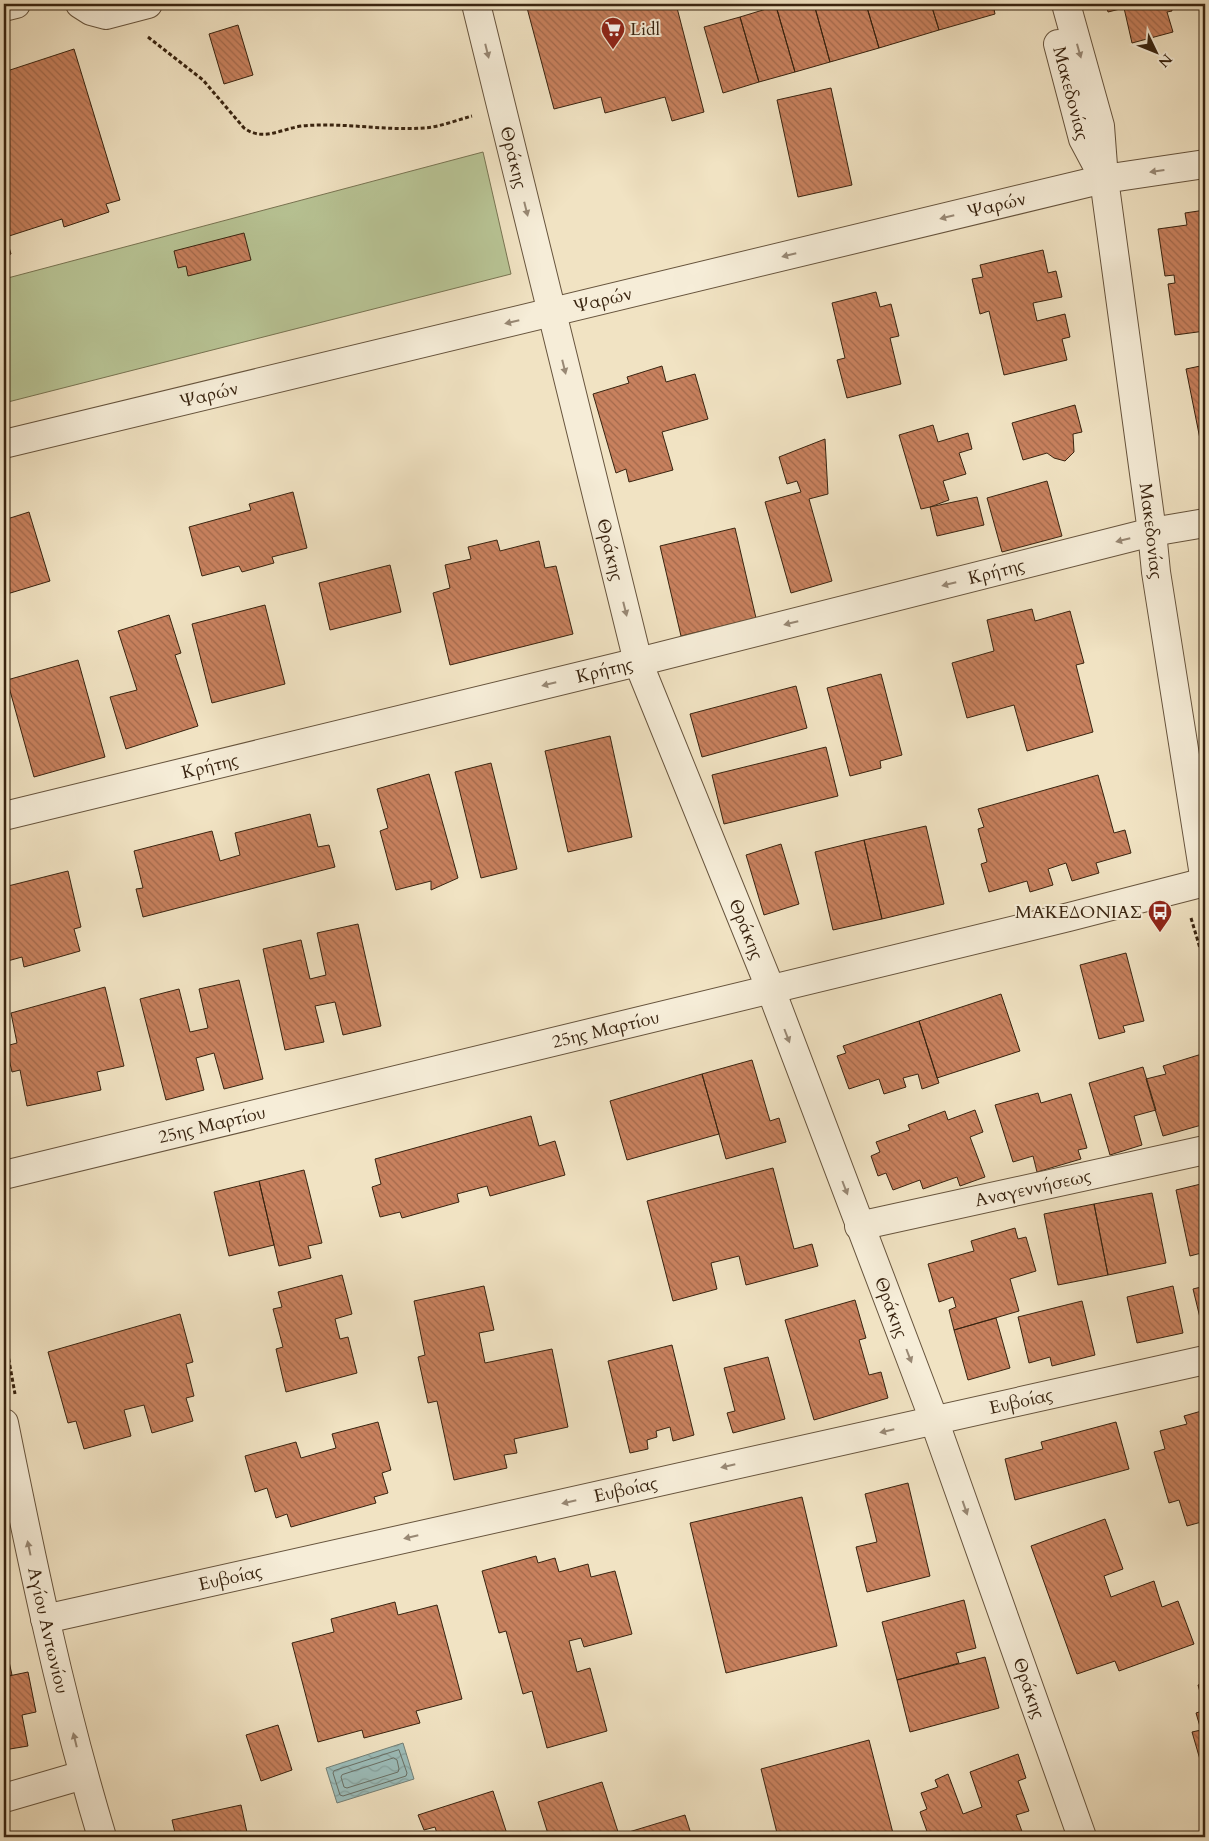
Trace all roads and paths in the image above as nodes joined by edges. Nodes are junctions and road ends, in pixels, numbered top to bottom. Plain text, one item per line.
1 (16, 4) edge
2 (80, 4) edge
3 (148, 4) edge
4 (476, 4) edge
5 (1046, 4) edge
6 (1066, 4) edge
7 (4, 8) edge
8 (111, 15) junction
9 (501, 108) junction
10 (1205, 164) edge
11 (1104, 179) junction
12 (551, 313) junction
13 (4, 444) edge
14 (1205, 523) edge
15 (1152, 532) junction
16 (638, 662) junction
17 (4, 816) edge
18 (1205, 882) edge
19 (1190, 912) dead end
20 (1205, 964) edge
21 (771, 990) junction
22 (1205, 1150) edge
23 (4, 1175) edge
24 (859, 1226) junction
25 (1205, 1360) edge
26 (934, 1420) junction
27 (4, 1423) edge
28 (45, 1619) junction
29 (83, 1775) junction
30 (4, 1798) edge
31 (102, 1837) edge
32 (1082, 1837) edge

1 - 7 street
2 - 8 street
3 - 8 street
4 -> 9 street, Θράκης
5 - 11 street, Μακεδονίας
6 -> 11 street, Μακεδονίας
8 - 9 path
9 -> 12 street, Θράκης
10 -> 11 street, Ψαρών
11 -> 12 street, Ψαρών
11 - 15 street, Μακεδονίας
12 -> 13 street, Ψαρών
12 -> 16 street, Θράκης
14 - 15 street, Κρήτης
15 -> 16 street, Κρήτης
15 - 18 street, Μακεδονίας
16 -> 17 street, Κρήτης
16 - 21 street, Θράκης
18 - 21 street, 25ης Μαρτίου
19 - 20 path
21 - 23 street, 25ης Μαρτίου
21 -> 24 street, Θράκης
22 - 24 street, Αναγεννήσεως
24 -> 26 street, Θράκης
25 - 26 street, Ευβοίας
26 -> 28 street, Ευβοίας
26 -> 32 street, Θράκης
28 -> 27 street, Αγίου Αντωνίου
29 -> 28 street, Αγίου Αντωνίου
29 - 30 street
29 - 31 street, Αγίου Αντωνίου

